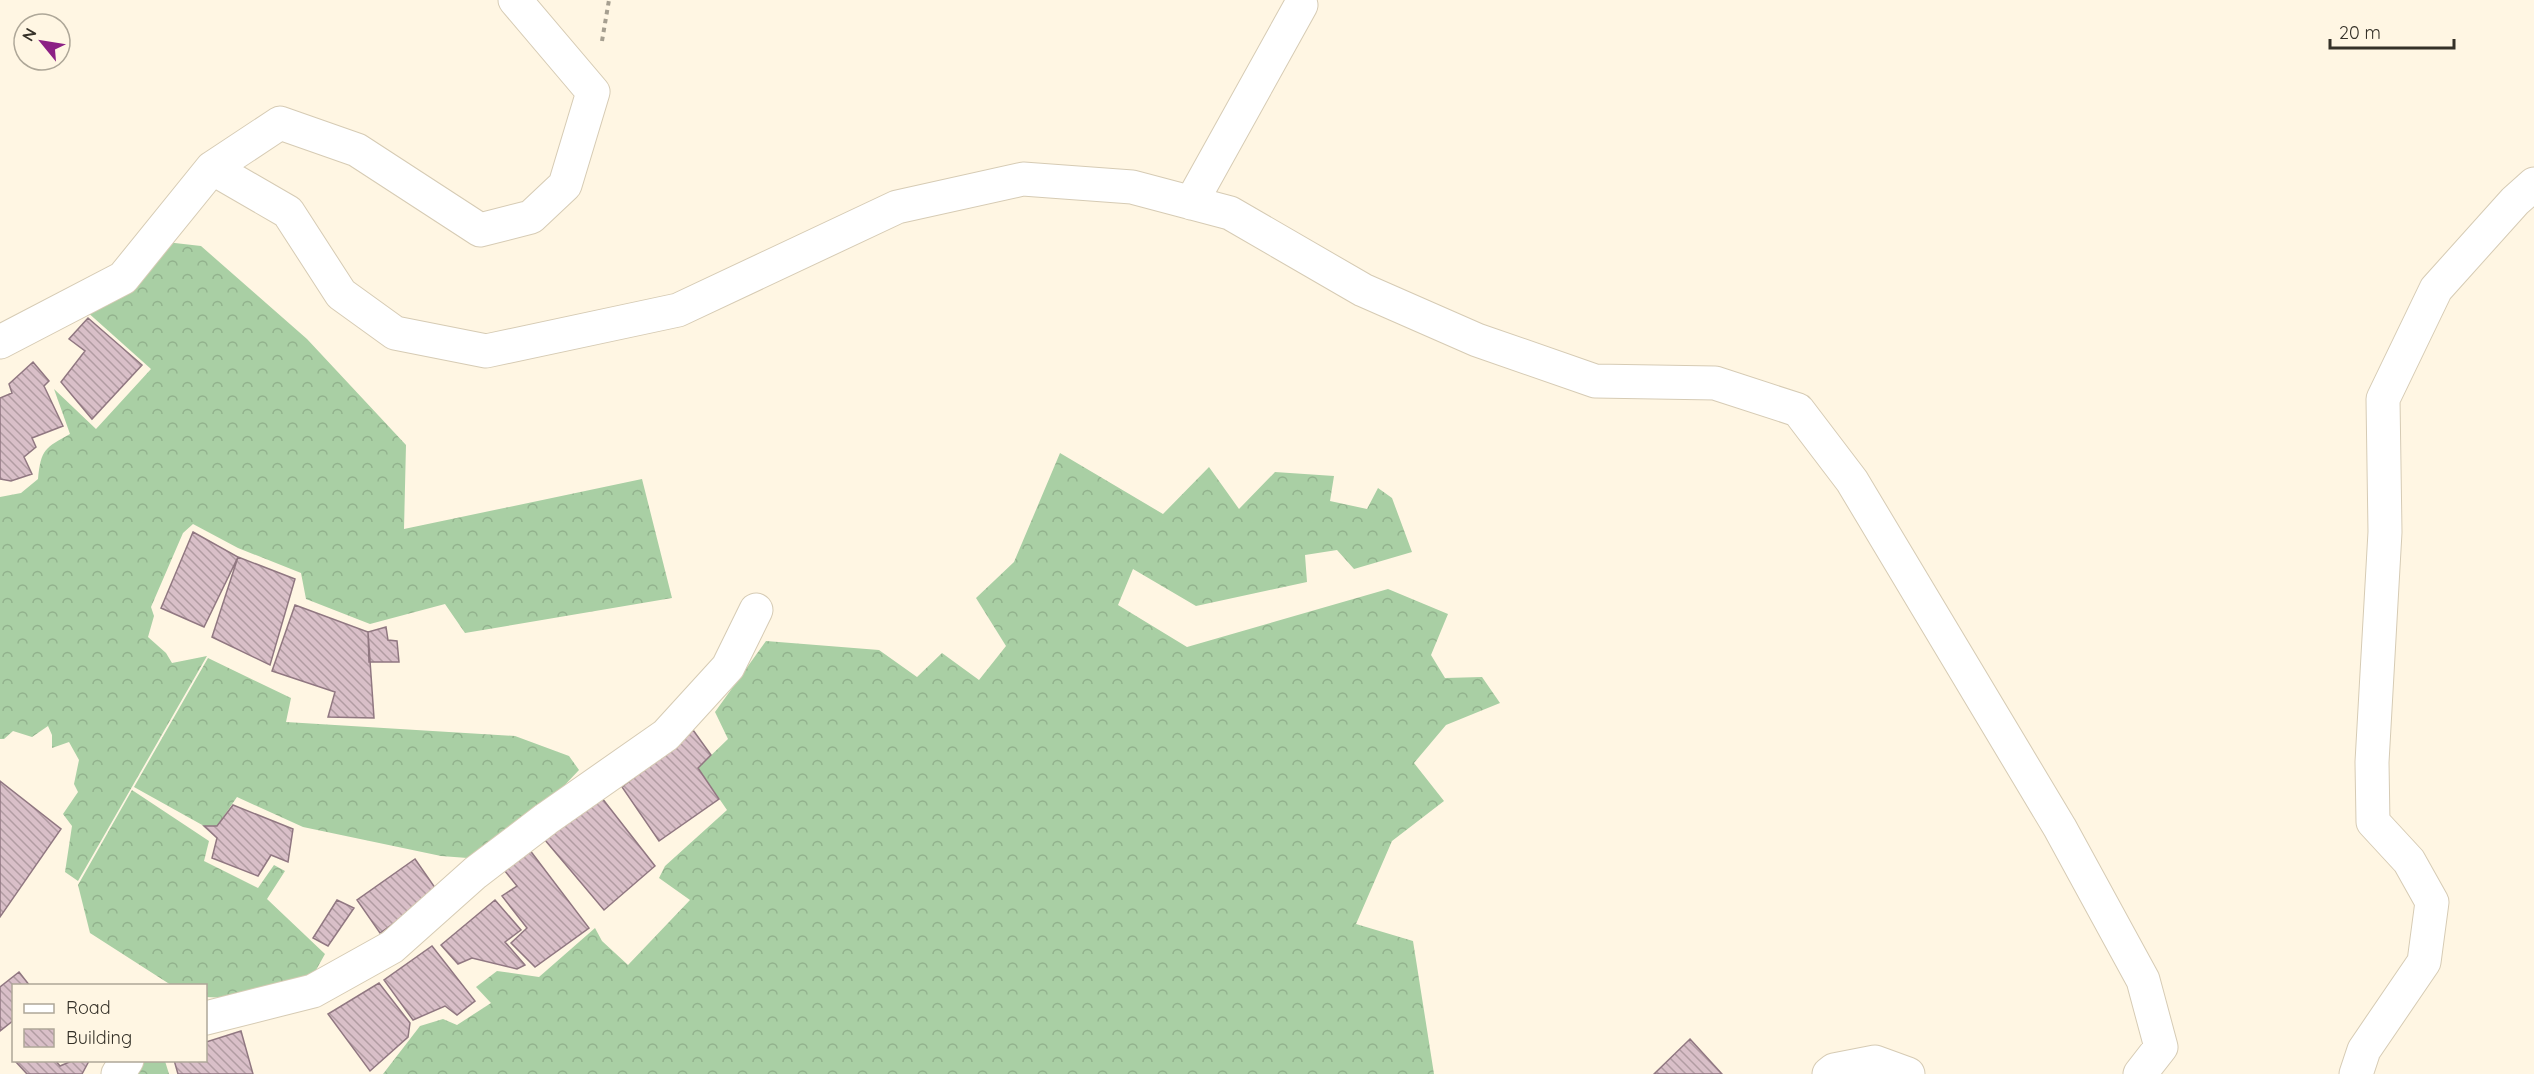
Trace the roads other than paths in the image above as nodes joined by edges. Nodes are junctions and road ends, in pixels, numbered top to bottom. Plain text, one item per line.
1 (515, 0) edge
2 (1301, 5) dead end
3 (212, 168) junction
4 (2534, 184) edge
5 (1191, 204) junction
6 (0, 342) edge
7 (756, 610) dead end
8 (207, 1018) edge
9 (1873, 1068) edge
10 (1829, 1074) edge
11 (1908, 1074) edge
12 (2140, 1074) edge
13 (2356, 1074) edge

1 - 3 street
2 - 5 street
3 - 5 street
3 - 6 street
4 - 13 street
5 - 12 street
7 - 8 street
9 - 10 street
9 - 11 street

